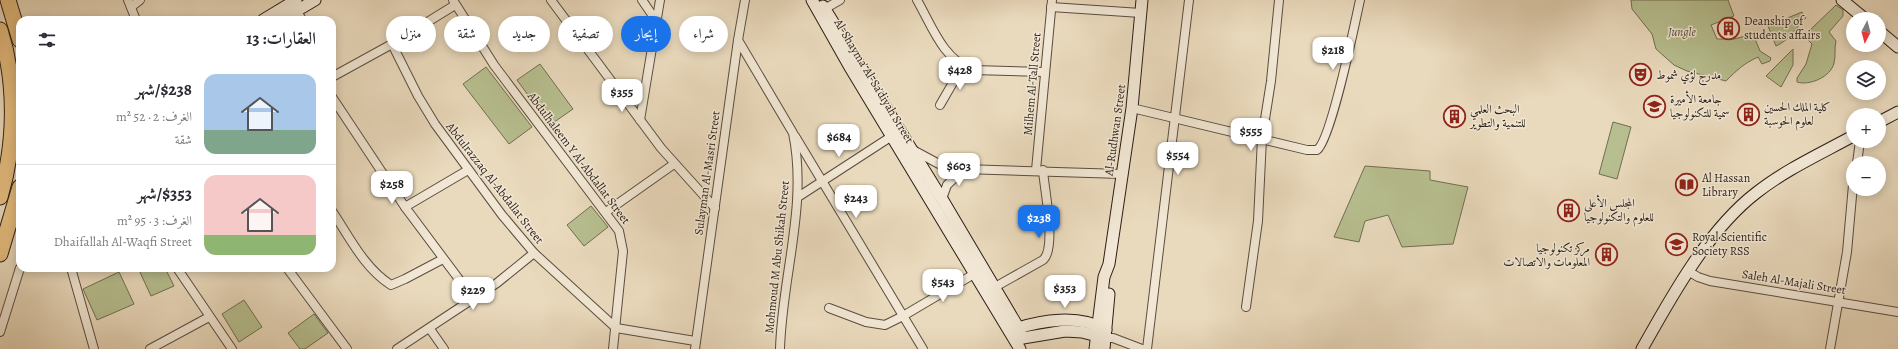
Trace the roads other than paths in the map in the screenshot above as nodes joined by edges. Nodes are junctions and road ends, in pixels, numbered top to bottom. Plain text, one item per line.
1 (8, 0) edge
2 (140, 0) edge
3 (315, 0) edge
4 (551, 0) edge
5 (642, 0) edge
6 (660, 0) edge
7 (745, 0) edge
8 (812, 0) edge
9 (840, 0) edge
10 (917, 0) edge
11 (1142, 0) edge
12 (1189, 0) edge
13 (1279, 0) edge
14 (1360, 0) edge
15 (1842, 0) edge
16 (454, 2) edge
17 (129, 3) edge
18 (1051, 3) edge
19 (821, 7) edge
20 (298, 10) edge
21 (1857, 12) edge
22 (1141, 13) junction
23 (134, 16) edge
24 (277, 16) edge
25 (288, 16) edge
26 (433, 16) edge
27 (653, 16) edge
28 (658, 16) edge
29 (16, 27) edge
30 (0, 30) edge
31 (1886, 37) edge
32 (738, 40) junction
33 (386, 47) edge
34 (1898, 47) edge
35 (396, 52) edge
36 (652, 52) edge
37 (962, 66) junction
38 (336, 72) edge
39 (1044, 72) junction
40 (336, 103) edge
41 (940, 105) dead end
42 (1132, 108) junction
43 (1898, 112) edge
44 (1886, 118) edge
45 (1174, 119) junction
46 (640, 120) junction
47 (793, 133) junction
48 (892, 136) junction
49 (1262, 138) junction
50 (1846, 140) edge
51 (912, 150) junction
52 (674, 164) junction
53 (964, 169) junction
54 (468, 170) junction
55 (1039, 170) junction
56 (3, 173) edge
57 (1122, 174) junction
58 (821, 181) junction
59 (1852, 196) edge
60 (0, 197) edge
61 (798, 197) junction
62 (942, 199) junction
63 (16, 202) edge
64 (405, 207) junction
65 (715, 208) junction
66 (606, 212) junction
67 (336, 217) edge
68 (534, 253) junction
69 (1, 254) edge
70 (443, 259) junction
71 (1688, 271) junction
72 (19, 272) edge
73 (72, 272) edge
74 (180, 272) edge
75 (290, 272) edge
76 (974, 274) junction
77 (995, 287) junction
78 (473, 298) junction
79 (1838, 302) junction
80 (829, 308) dead end
81 (1246, 308) dead end
82 (1898, 312) edge
83 (903, 316) junction
84 (209, 317) junction
85 (616, 328) junction
86 (430, 329) junction
87 (0, 332) edge
88 (1104, 336) edge
89 (1017, 337) edge
90 (695, 345) edge
91 (159, 347) edge
92 (94, 349) edge
93 (150, 349) edge
94 (232, 349) edge
95 (347, 349) edge
96 (397, 349) edge
97 (444, 349) edge
98 (612, 349) edge
99 (780, 349) edge
100 (924, 349) edge
101 (1095, 349) edge
102 (1142, 349) edge
103 (1147, 349) edge
104 (1642, 349) edge
105 (1830, 349) edge

1 - 29 highway
2 - 17 street
3 - 20 street
4 - 46 street
5 - 27 street
6 - 28 street
7 - 32 street, Sulayman Al-Masri Street
8 - 19 street, Al-Shayma' Al-Sa'diyah Street
9 - 19 street
10 - 37 street
11 - 22 street, Al-Rudhwan Street
12 - 45 street
13 - 49 street
14 - 49 street
15 - 21 street
16 - 26 street
16 - 66 street, Abdulhaleem Y Al-Abdallat Street
17 - 23 street
18 - 22 street
18 - 39 street, Milhem Al-Tall Street
19 - 48 street, Al-Shayma' Al-Sa'diyah Street
19 - 51 street, Al-Shayma' Al-Sa'diyah Street
20 - 24 street
20 - 25 street
22 - 42 street, Al-Rudhwan Street
30 - 56 highway
31 - 34 street
32 - 47 street, Mohmoud M Abu Shikah Street
32 - 65 street, Sulayman Al-Masri Street
33 - 38 street
35 - 54 street, Abdulrazzaq Al-Abdallat Street
36 - 46 street
37 - 39 street
37 - 41 street
39 - 55 street, Milhem Al-Tall Street
40 - 64 street
42 - 45 street
42 - 57 street, Al-Rudhwan Street
43 - 44 street
45 - 49 street
45 - 103 street
46 - 52 street
47 - 58 street
47 - 61 street, Mohmoud M Abu Shikah Street
48 - 58 street
48 - 76 street, Al-Shayma' Al-Sa'diyah Street
49 - 81 street
50 - 71 street
51 - 53 street
51 - 62 street, Al-Shayma' Al-Sa'diyah Street
52 - 65 street
52 - 66 street
53 - 55 street
53 - 62 street
54 - 64 street
54 - 68 street, Abdulrazzaq Al-Abdallat Street
55 - 57 street
55 - 77 street, Milhem Al-Tall Street
56 - 60 highway
57 - 88 street, Al-Rudhwan Street
58 - 61 street
58 - 83 street
59 - 79 street
61 - 99 street, Mohmoud M Abu Shikah Street
62 - 77 street, Al-Shayma' Al-Sa'diyah Street
63 - 69 highway
64 - 70 street
65 - 90 street, Sulayman Al-Masri Street
66 - 85 street, Abdulhaleem Y Al-Abdallat Street
67 - 70 street
68 - 78 street
68 - 85 street, Abdulrazzaq Al-Abdallat Street
70 - 78 street
71 - 79 street, Saleh Al-Majali Street
71 - 104 street
72 - 87 street
73 - 92 street
74 - 84 street
75 - 95 street
76 - 83 street
76 - 89 street, Al-Shayma' Al-Sa'diyah Street
77 - 89 street, Al-Shayma' Al-Sa'diyah Street
78 - 86 street
79 - 82 street, Saleh Al-Majali Street
79 - 105 street
80 - 83 street
83 - 100 street
84 - 91 street
84 - 94 street
85 - 90 street
85 - 98 street, Abdulhaleem Y Al-Abdallat Street
86 - 96 street
86 - 97 street
88 - 89 street
88 - 101 street, Al-Rudhwan Street
88 - 102 street
91 - 93 street

